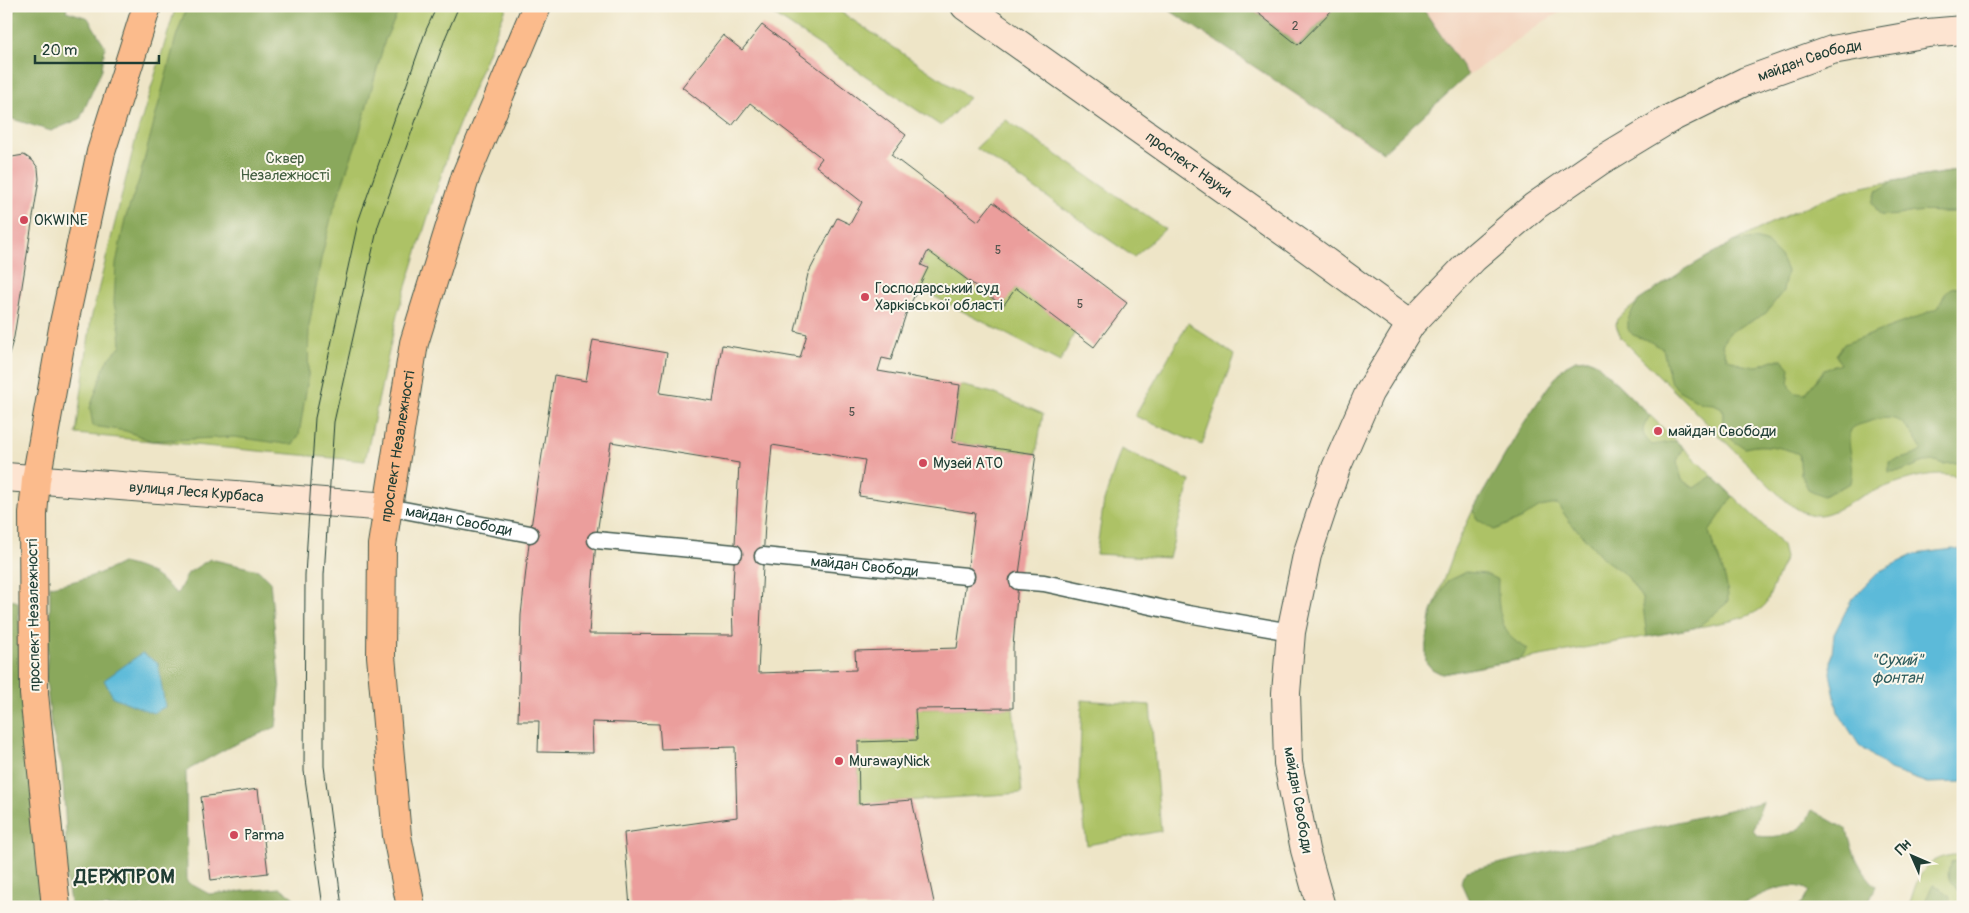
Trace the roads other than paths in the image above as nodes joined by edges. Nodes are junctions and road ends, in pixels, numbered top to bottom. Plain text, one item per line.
1 (147, 6) edge
2 (538, 6) edge
3 (965, 6) edge
4 (1963, 30) edge
5 (1411, 324) junction
6 (6, 477) edge
7 (36, 480) junction
8 (388, 507) junction
9 (530, 534) dead end
10 (596, 540) dead end
11 (734, 553) dead end
12 (763, 556) dead end
13 (966, 576) dead end
14 (1018, 581) dead end
15 (1291, 632) junction
16 (56, 907) edge
17 (411, 907) edge
18 (1321, 907) edge

1 - 7 main road, проспект Незалежності
2 - 8 main road, проспект Незалежності
3 - 5 main road, проспект Науки
4 - 5 main road, майдан Свободи
5 - 15 main road, майдан Свободи
6 - 7 main road, вулиця Леся Курбаса
7 - 8 main road, вулиця Леся Курбаса
7 - 16 main road, проспект Незалежності
8 - 9 lane, майдан Свободи
8 - 17 main road, проспект Незалежності
10 - 11 lane
12 - 13 lane, майдан Свободи
14 - 15 lane
15 - 18 main road, майдан Свободи

